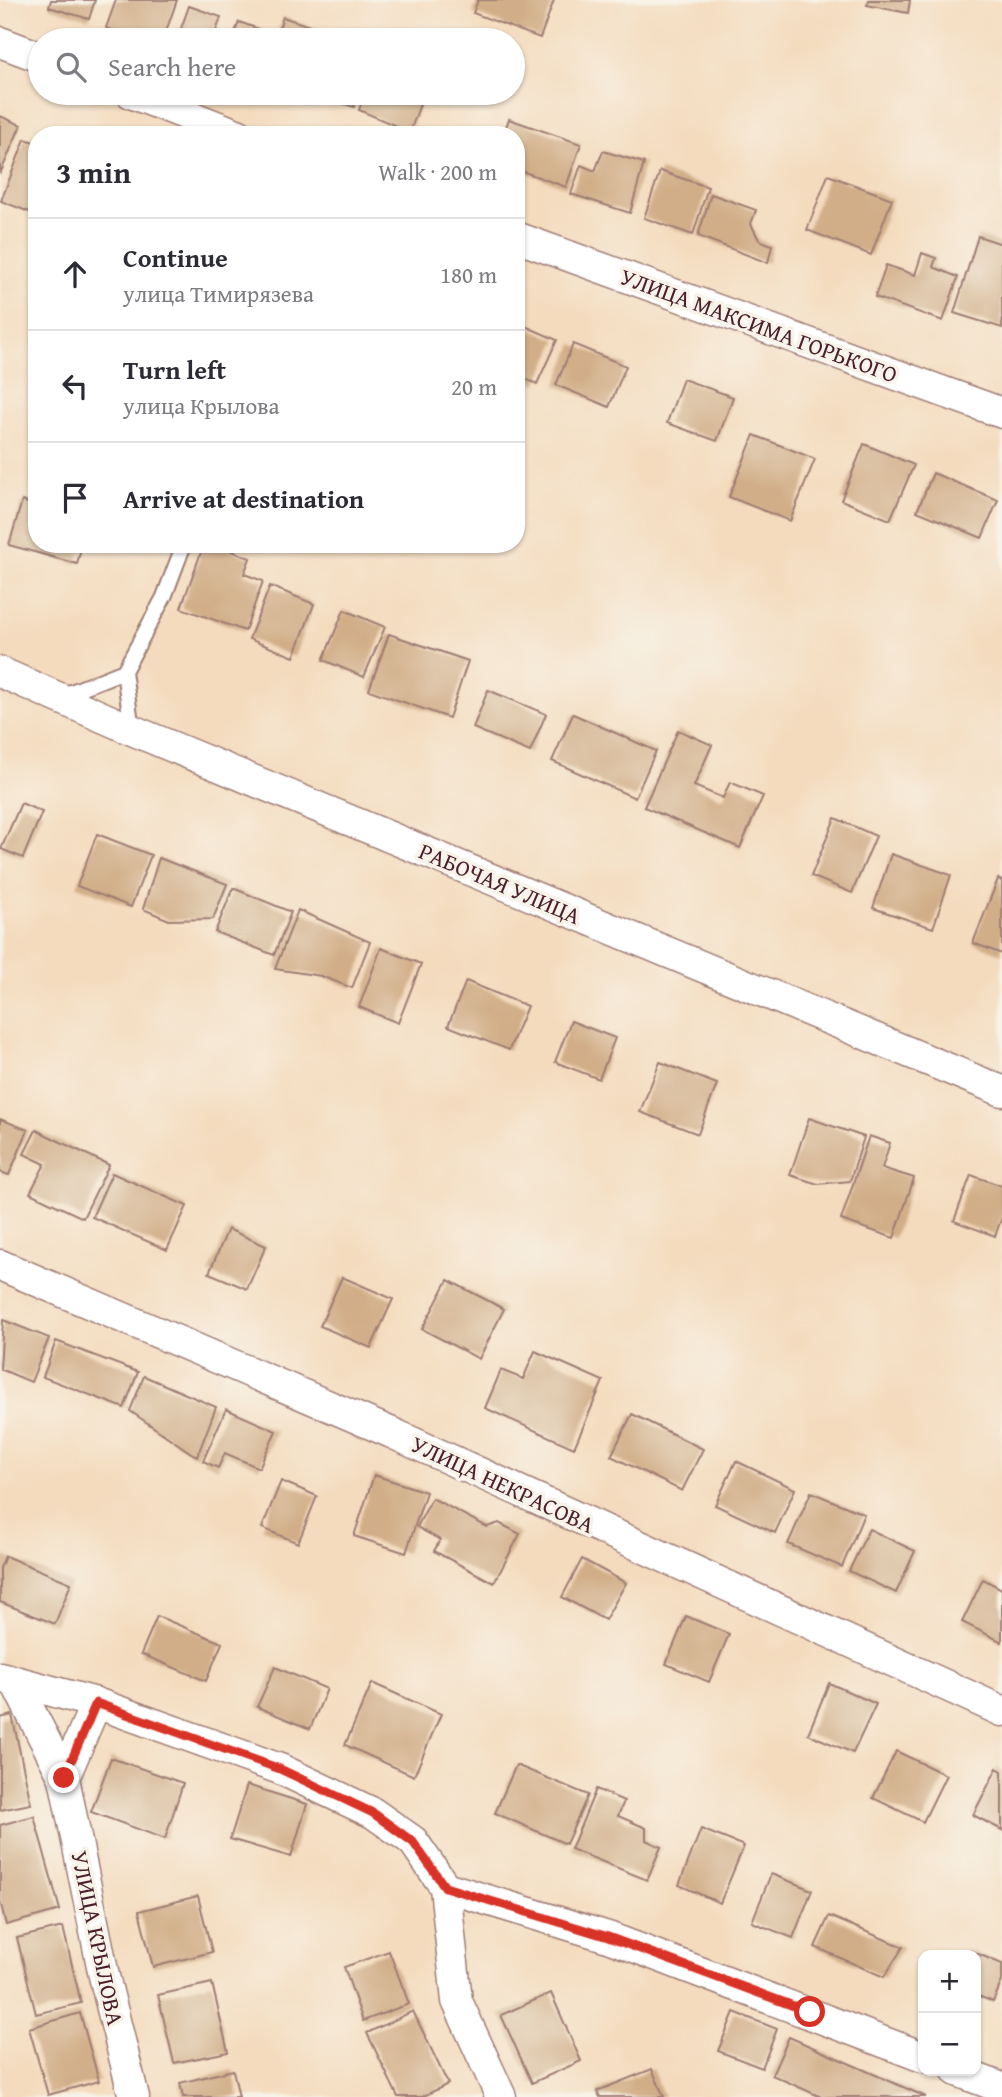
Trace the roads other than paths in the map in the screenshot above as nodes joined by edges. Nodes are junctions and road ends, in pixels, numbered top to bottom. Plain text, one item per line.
1 (0, 42) edge
2 (28, 52) edge
3 (162, 105) edge
4 (216, 126) edge
5 (525, 240) edge
6 (1002, 413) edge
7 (181, 553) edge
8 (124, 671) junction
9 (0, 672) edge
10 (60, 696) junction
11 (132, 730) junction
12 (1002, 1091) edge
13 (0, 1265) edge
14 (8, 1679) edge
15 (96, 1703) junction
16 (1002, 1712) edge
17 (64, 1778) junction
18 (445, 1887) junction
19 (918, 2055) edge
20 (970, 2076) edge
21 (1002, 2088) edge
22 (134, 2097) edge
23 (500, 2097) edge

1 - 2 street
3 - 4 street
5 - 6 street, УЛИЦА МАКСИМА ГОРЬКОГО
7 - 8 lane
8 - 10 lane
8 - 11 lane
9 - 10 street, РАБОЧАЯ УЛИЦА
10 - 11 street, РАБОЧАЯ УЛИЦА
11 - 12 street, РАБОЧАЯ УЛИЦА
13 - 16 street, УЛИЦА НЕКРАСОВА
14 - 15 street
14 - 17 street, УЛИЦА КРЫЛОВА
15 - 17 street
15 - 18 street
17 - 22 street, УЛИЦА КРЫЛОВА
18 - 19 street
18 - 23 street
20 - 21 street

